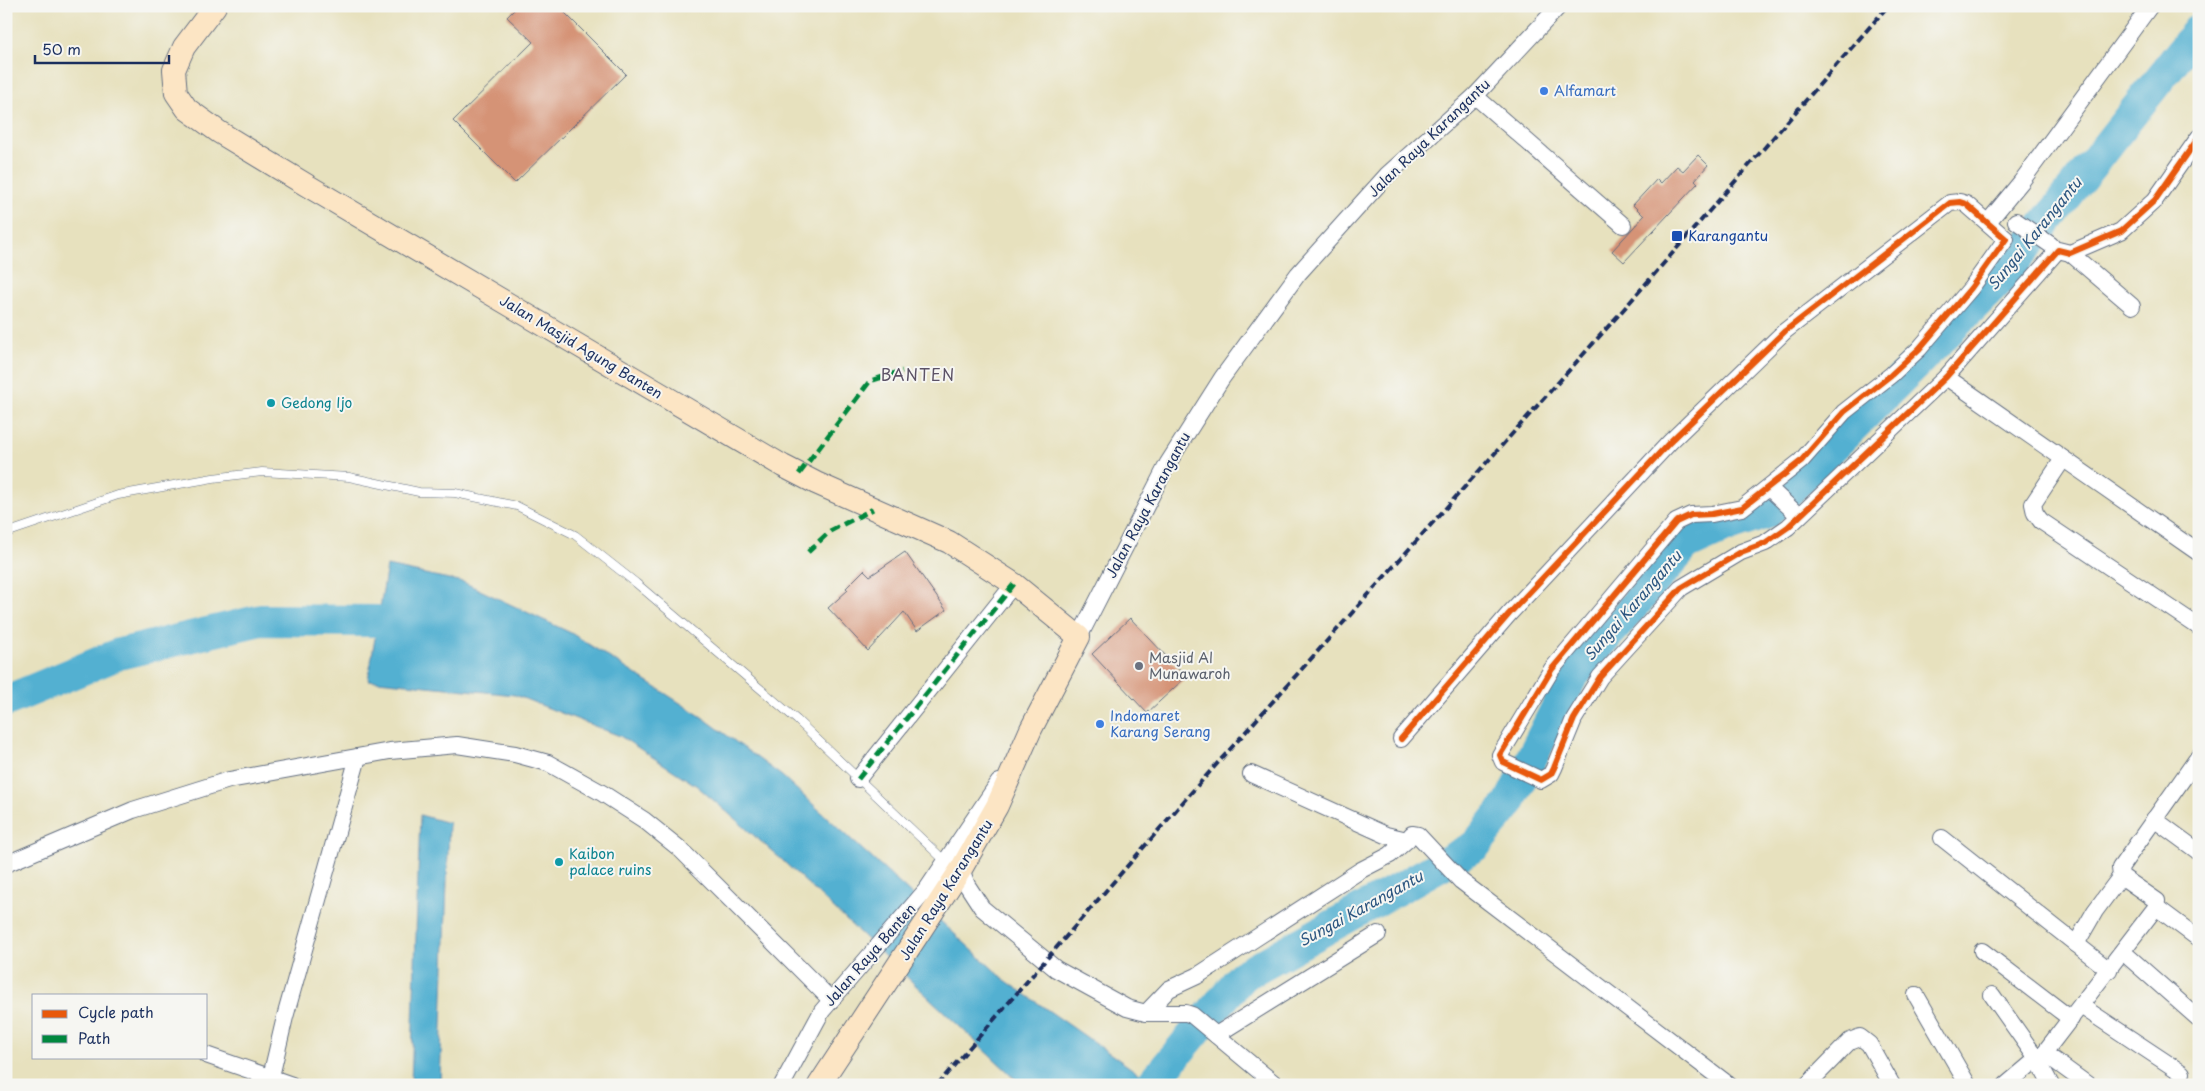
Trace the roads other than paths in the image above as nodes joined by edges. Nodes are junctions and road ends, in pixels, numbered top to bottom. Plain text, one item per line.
1 (215, 6) edge
2 (1559, 6) edge
3 (2150, 6) edge
4 (1475, 96) junction
5 (2199, 137) edge
6 (2016, 221) dead end
7 (1988, 222) junction
8 (1623, 224) dead end
9 (2051, 245) dead end
10 (2070, 253) junction
11 (2132, 306) dead end
12 (1946, 377) junction
13 (2064, 459) junction
14 (1772, 491) junction
15 (1796, 513) junction
16 (6, 533) edge
17 (2199, 554) edge
18 (1014, 584) junction
19 (2199, 627) edge
20 (1079, 636) junction
21 (1401, 739) dead end
22 (2199, 756) edge
23 (358, 757) junction
24 (1251, 774) dead end
25 (858, 779) junction
26 (2154, 819) junction
27 (1942, 838) dead end
28 (1407, 840) junction
29 (2199, 852) edge
30 (6, 864) edge
31 (954, 865) junction
32 (2121, 876) junction
33 (934, 895) junction
34 (2156, 907) junction
35 (1378, 934) dead end
36 (2199, 939) edge
37 (2076, 944) junction
38 (1982, 951) dead end
39 (2123, 952) junction
40 (2109, 970) junction
41 (1916, 995) dead end
42 (1992, 995) dead end
43 (830, 1000) junction
44 (2081, 1006) junction
45 (1146, 1013) junction
46 (2070, 1019) junction
47 (2199, 1019) edge
48 (1214, 1034) junction
49 (208, 1056) edge
50 (2041, 1056) junction
51 (2182, 1073) dead end
52 (270, 1081) edge
53 (292, 1085) edge
54 (782, 1085) edge
55 (819, 1085) edge
56 (1276, 1085) edge
57 (1729, 1085) edge
58 (1807, 1085) edge
59 (1892, 1085) edge
60 (1968, 1085) edge
61 (2006, 1085) edge
62 (2051, 1085) edge
63 (2088, 1085) edge

1 - 18 main road, Jalan Masjid Agung Banten
2 - 4 street, Jalan Raya Karangantu
3 - 7 street
4 - 8 street
4 - 20 street, Jalan Raya Karangantu
5 - 10 street
6 - 9 street
7 - 14 street
7 - 21 street
10 - 11 street
10 - 12 street
12 - 13 street
12 - 15 street
13 - 17 street
13 - 19 street
14 - 15 street
14 - 15 street
16 - 25 lane
18 - 20 main road, Jalan Masjid Agung Banten
18 - 25 street
20 - 31 main road, Jalan Raya Karangantu
22 - 26 street
23 - 30 street
23 - 43 street
23 - 52 street
24 - 28 street
25 - 31 lane
26 - 29 street
26 - 32 street
27 - 37 street
28 - 45 street
28 - 57 street
31 - 33 main road, Jalan Raya Karangantu
31 - 45 street
32 - 34 street
32 - 37 street
33 - 43 street, Jalan Raya Banten
33 - 55 main road, Jalan Raya Karangantu
34 - 36 street
34 - 39 street
35 - 48 street
37 - 40 street
38 - 46 street
39 - 40 street
39 - 47 street
40 - 44 street
41 - 60 street
42 - 50 street
43 - 54 street, Jalan Raya Banten
44 - 46 street
44 - 51 street
45 - 48 street
46 - 50 street
48 - 56 street
49 - 52 street
50 - 61 street
50 - 62 street
50 - 63 street
52 - 53 street
58 - 59 street

